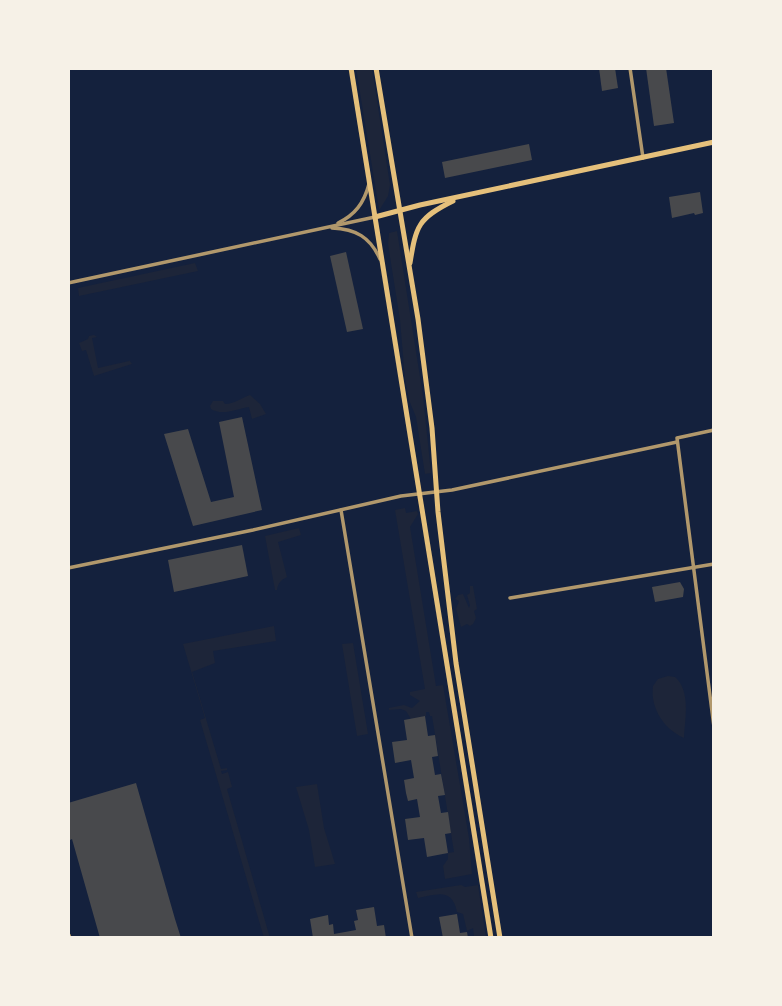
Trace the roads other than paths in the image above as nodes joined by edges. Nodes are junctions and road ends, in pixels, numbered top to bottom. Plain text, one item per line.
1 (351, 68) edge
2 (376, 68) edge
3 (630, 68) edge
4 (714, 142) edge
5 (643, 158) junction
6 (369, 182) junction
7 (462, 196) junction
8 (399, 210) junction
9 (375, 217) junction
10 (326, 228) junction
11 (382, 264) junction
12 (410, 266) junction
13 (68, 283) edge
14 (714, 430) edge
15 (677, 440) junction
16 (437, 492) junction
17 (419, 494) junction
18 (341, 510) junction
19 (714, 564) edge
20 (694, 567) junction
21 (68, 568) edge
22 (510, 598) dead end
23 (714, 727) edge
24 (412, 938) edge
25 (491, 938) edge
26 (500, 938) edge

1 - 6 main road
2 - 8 main road
3 - 5 street
4 - 5 main road
5 - 7 main road
6 - 9 main road
6 - 10 street
7 - 8 main road
7 - 12 main road
8 - 9 main road
8 - 12 main road
9 - 10 street
9 - 11 main road
10 - 11 street
10 - 13 street
11 - 17 main road
12 - 16 main road
14 - 15 street
15 - 16 street
15 - 20 street
16 - 17 street
16 - 26 main road
17 - 18 street
17 - 25 main road
18 - 21 street
18 - 24 street
19 - 20 street
20 - 22 street
20 - 23 street

